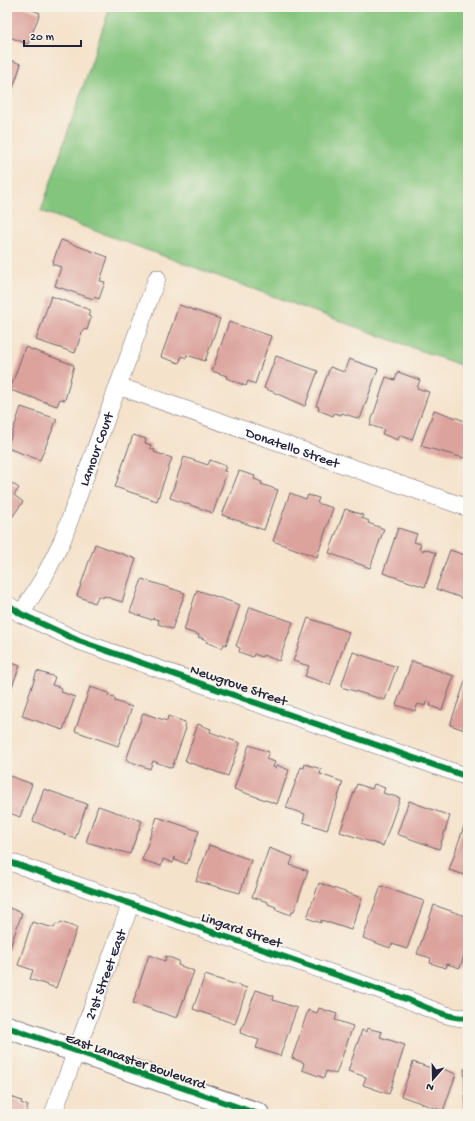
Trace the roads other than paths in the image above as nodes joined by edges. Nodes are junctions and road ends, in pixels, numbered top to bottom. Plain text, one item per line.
1 (156, 278) dead end
2 (118, 386) junction
3 (468, 508) edge
4 (7, 604) edge
5 (21, 614) junction
6 (468, 776) edge
7 (7, 861) edge
8 (130, 903) junction
9 (468, 1017) edge
10 (7, 1027) edge
11 (75, 1051) junction
12 (54, 1114) edge
13 (258, 1114) edge

1 - 2 street, Lamour Court
2 - 3 street, Donatello Street
2 - 5 street, Lamour Court
4 - 5 street, Newgrove Street
5 - 6 street, Newgrove Street
7 - 8 street, Lingard Street
8 - 9 street, Lingard Street
8 - 11 street, 21st Street East
10 - 11 main road, East Lancaster Boulevard
11 - 12 street, 21st Street East
11 - 13 main road, East Lancaster Boulevard

